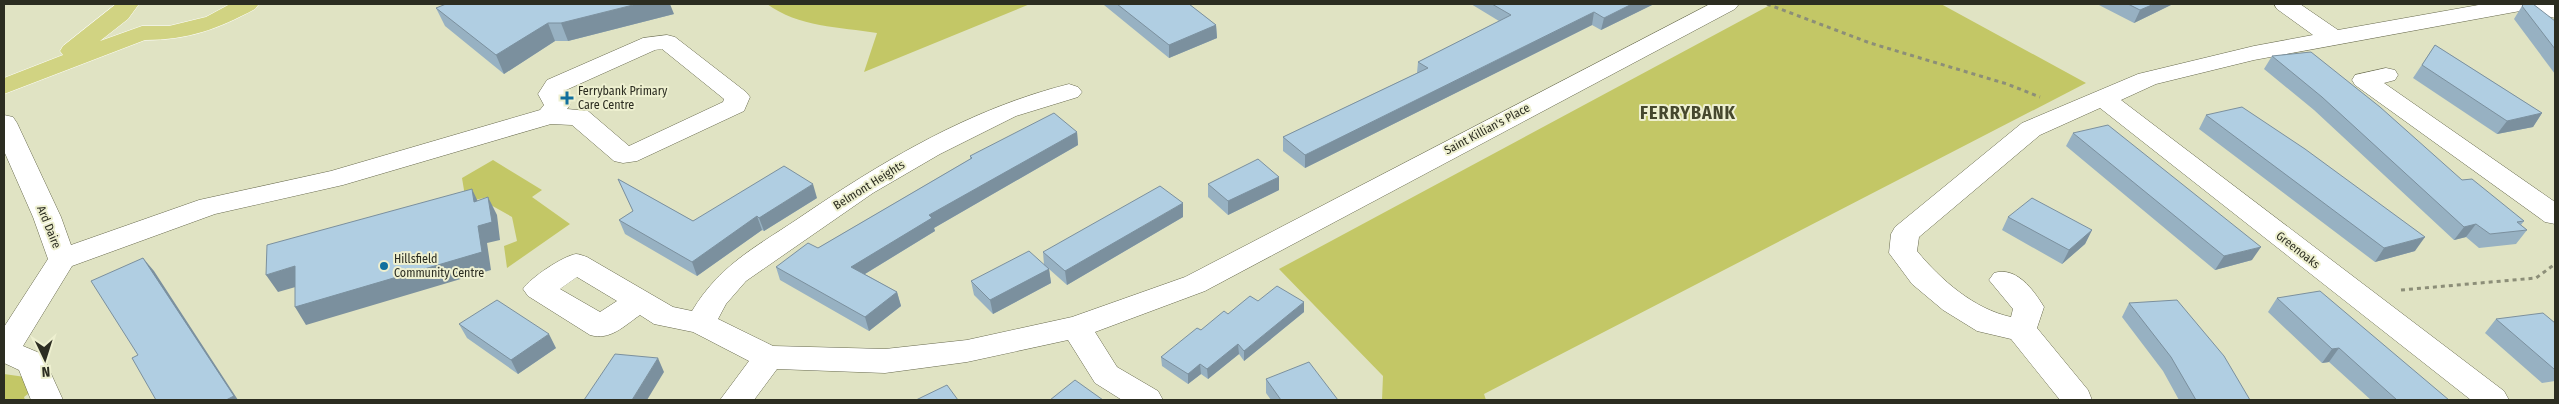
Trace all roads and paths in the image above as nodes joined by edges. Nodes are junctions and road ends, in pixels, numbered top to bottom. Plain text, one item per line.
1 (247, 4) edge
2 (1727, 4) edge
3 (1767, 4) edge
4 (2285, 4) edge
5 (2520, 4) edge
6 (2544, 4) edge
7 (124, 9) edge
8 (2555, 11) edge
9 (142, 34) junction
10 (2333, 38) junction
11 (49, 69) junction
12 (2386, 74) dead end
13 (4, 87) edge
14 (1069, 92) dead end
15 (2104, 99) junction
16 (2069, 113) junction
17 (548, 116) junction
18 (4, 123) edge
19 (2555, 215) edge
20 (62, 259) junction
21 (2555, 264) edge
22 (2004, 280) dead end
23 (2354, 294) junction
24 (639, 301) dead end
25 (700, 323) junction
26 (1076, 327) junction
27 (2021, 330) junction
28 (4, 352) edge
29 (769, 358) junction
30 (2077, 399) dead end
31 (47, 400) edge
32 (736, 400) edge
33 (1147, 400) edge
34 (2493, 400) edge

1 - 9 main road
2 - 26 street, Saint Killian's Place
3 - 16 path
4 - 10 street
5 - 10 street
6 - 8 street
7 - 9 main road
7 - 11 main road
9 - 11 main road
10 - 15 street
11 - 13 main road
12 - 19 street
14 - 25 street, Belmont Heights
15 - 16 street
15 - 23 street, Greenoaks
16 - 27 street
17 - 17 street
17 - 20 street
18 - 20 street, Ard Daire
20 - 28 street, Ard Daire
21 - 23 path
22 - 27 street
23 - 34 street, Greenoaks
24 - 25 street
25 - 29 street
26 - 29 street
26 - 33 street
27 - 30 street
28 - 31 street, Ard Daire
29 - 32 street

